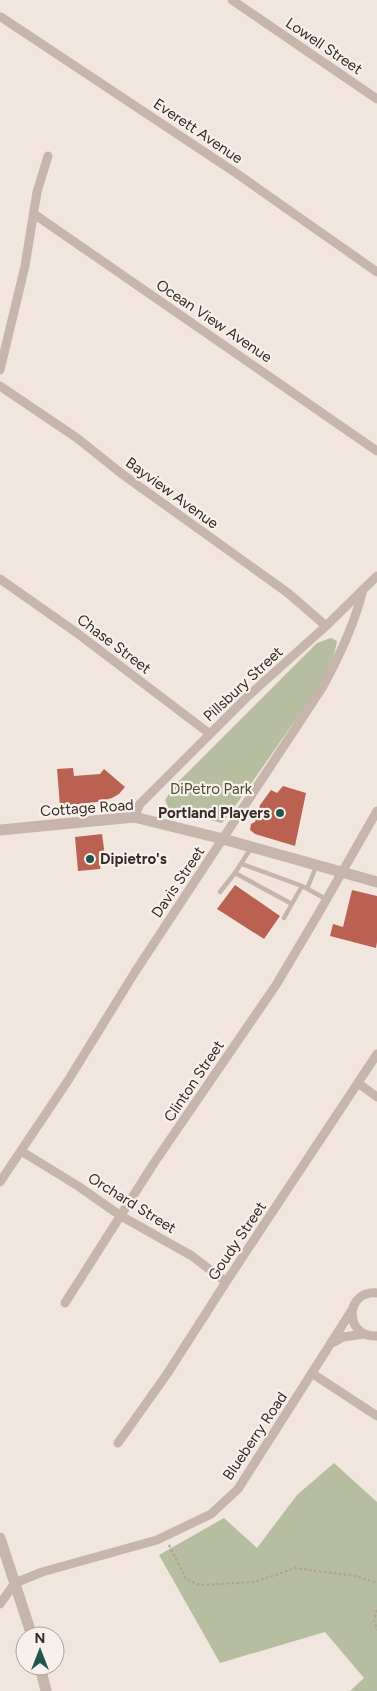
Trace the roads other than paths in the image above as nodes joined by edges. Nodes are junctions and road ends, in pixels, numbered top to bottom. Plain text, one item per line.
1 (232, 0) edge
2 (1, 17) dead end
3 (377, 99) edge
4 (48, 156) dead end
5 (34, 214) junction
6 (377, 272) edge
7 (0, 370) edge
8 (0, 386) edge
9 (377, 451) edge
10 (377, 576) edge
11 (0, 579) edge
12 (363, 589) junction
13 (326, 626) junction
14 (210, 734) junction
15 (377, 811) edge
16 (134, 817) junction
17 (0, 830) edge
18 (223, 840) junction
19 (251, 848) junction
20 (242, 864) junction
21 (316, 865) junction
22 (341, 872) junction
23 (236, 873) junction
24 (377, 882) edge
25 (305, 888) junction
26 (220, 892) dead end
27 (326, 899) junction
28 (292, 904) junction
29 (284, 918) dead end
30 (377, 1054) edge
31 (358, 1083) junction
32 (377, 1097) edge
33 (21, 1151) junction
34 (0, 1182) edge
35 (121, 1216) junction
36 (226, 1282) junction
37 (377, 1293) edge
38 (65, 1303) dead end
39 (352, 1310) junction
40 (364, 1334) junction
41 (377, 1336) edge
42 (332, 1343) junction
43 (313, 1374) junction
44 (377, 1416) edge
45 (118, 1443) dead end
46 (0, 1538) edge
47 (15, 1583) junction
48 (0, 1604) edge
49 (29, 1626) edge
50 (42, 1676) edge
51 (46, 1691) edge

1 - 3 street, Lowell Street
2 - 6 street, Everett Avenue
4 - 5 street
5 - 7 street
5 - 9 street, Ocean View Avenue
8 - 13 street, Bayview Avenue
10 - 12 street, Pillsbury Street
11 - 14 street, Chase Street
12 - 13 street, Pillsbury Street
12 - 18 street, Davis Street
13 - 14 street, Pillsbury Street
14 - 16 street, Pillsbury Street
15 - 22 street, Clinton Street
16 - 17 street, Cottage Road
16 - 18 street, Cottage Road
18 - 19 street, Cottage Road
18 - 33 street, Davis Street
19 - 20 lane
19 - 21 street, Cottage Road
20 - 23 lane
20 - 25 lane
21 - 22 street, Cottage Road
21 - 25 lane
22 - 24 street, Cottage Road
22 - 27 street, Clinton Street
23 - 26 lane
23 - 28 lane
25 - 27 lane
25 - 28 lane
27 - 35 street, Clinton Street
28 - 29 lane
30 - 31 street, Goudy Street
31 - 32 street
31 - 36 street, Goudy Street
33 - 34 street, Davis Street
33 - 35 street, Orchard Street
35 - 36 street, Orchard Street
35 - 38 street, Clinton Street
36 - 45 street, Goudy Street
37 - 39 street, Blueberry Road
39 - 40 street
39 - 42 street, Blueberry Road
40 - 41 street
40 - 42 street
42 - 43 street, Blueberry Road
43 - 44 street
43 - 47 street, Blueberry Road
46 - 47 street
47 - 48 street
47 - 49 street
50 - 51 street

